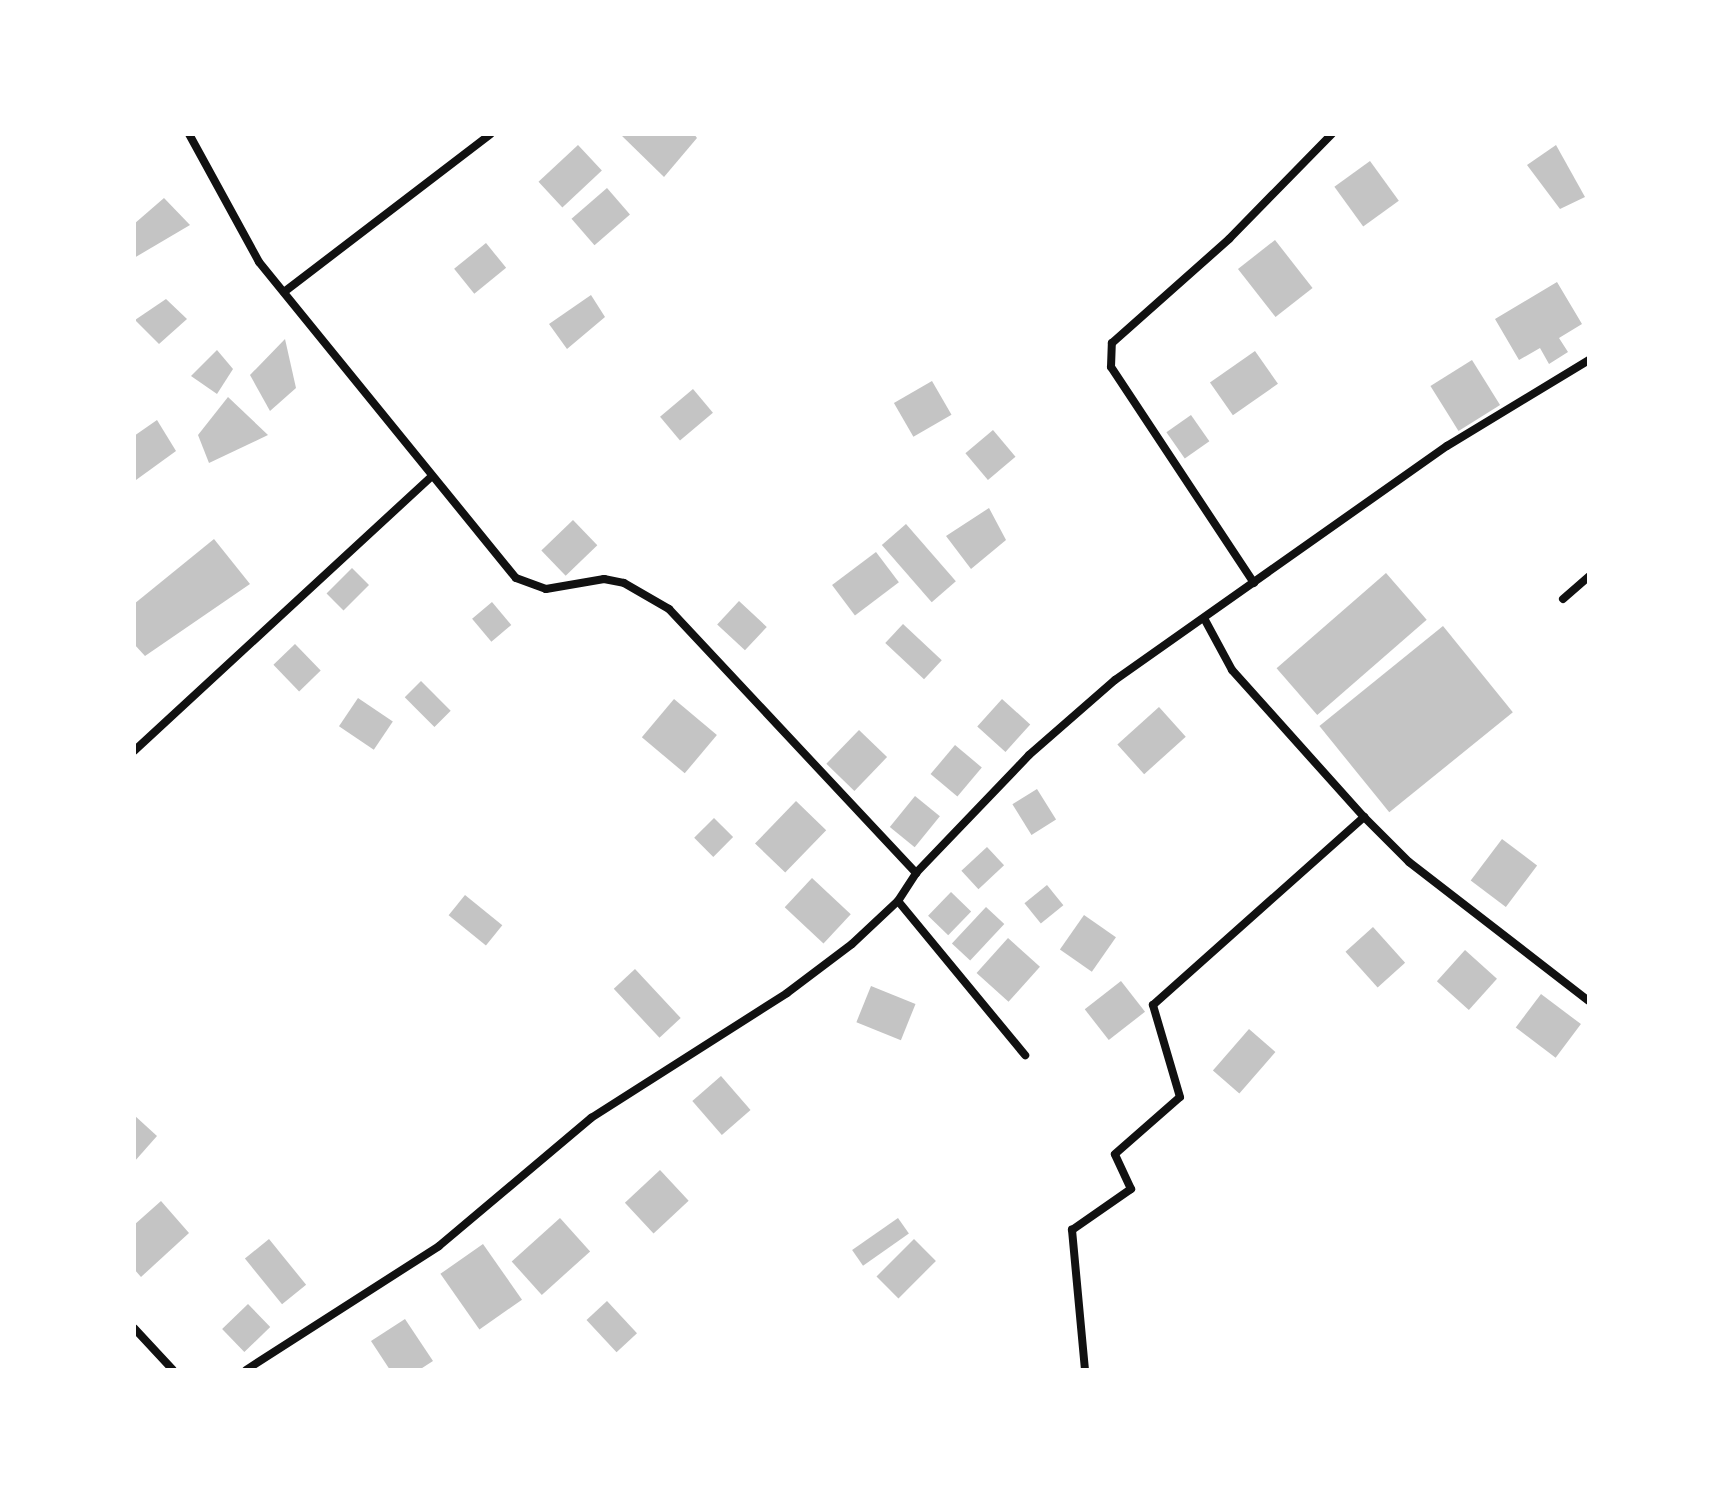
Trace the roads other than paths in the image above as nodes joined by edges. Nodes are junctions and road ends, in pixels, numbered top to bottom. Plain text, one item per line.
1 (189, 134) edge
2 (491, 134) edge
3 (1332, 134) edge
4 (284, 292) junction
5 (1589, 360) edge
6 (432, 476) junction
7 (1589, 576) edge
8 (1254, 583) junction
9 (1563, 599) dead end
10 (1205, 620) junction
11 (134, 751) edge
12 (1364, 817) junction
13 (916, 873) junction
14 (898, 901) junction
15 (1589, 1001) edge
16 (1025, 1055) dead end
17 (134, 1328) edge
18 (173, 1370) edge
19 (246, 1370) edge
20 (1085, 1370) edge

1 - 4 street
2 - 4 street
3 - 8 street
4 - 6 street
5 - 8 street
6 - 11 street
6 - 13 street
7 - 9 street
8 - 10 street
10 - 12 street
10 - 13 street
12 - 15 street
12 - 20 street
13 - 14 street
14 - 16 street
14 - 19 street
17 - 18 street

